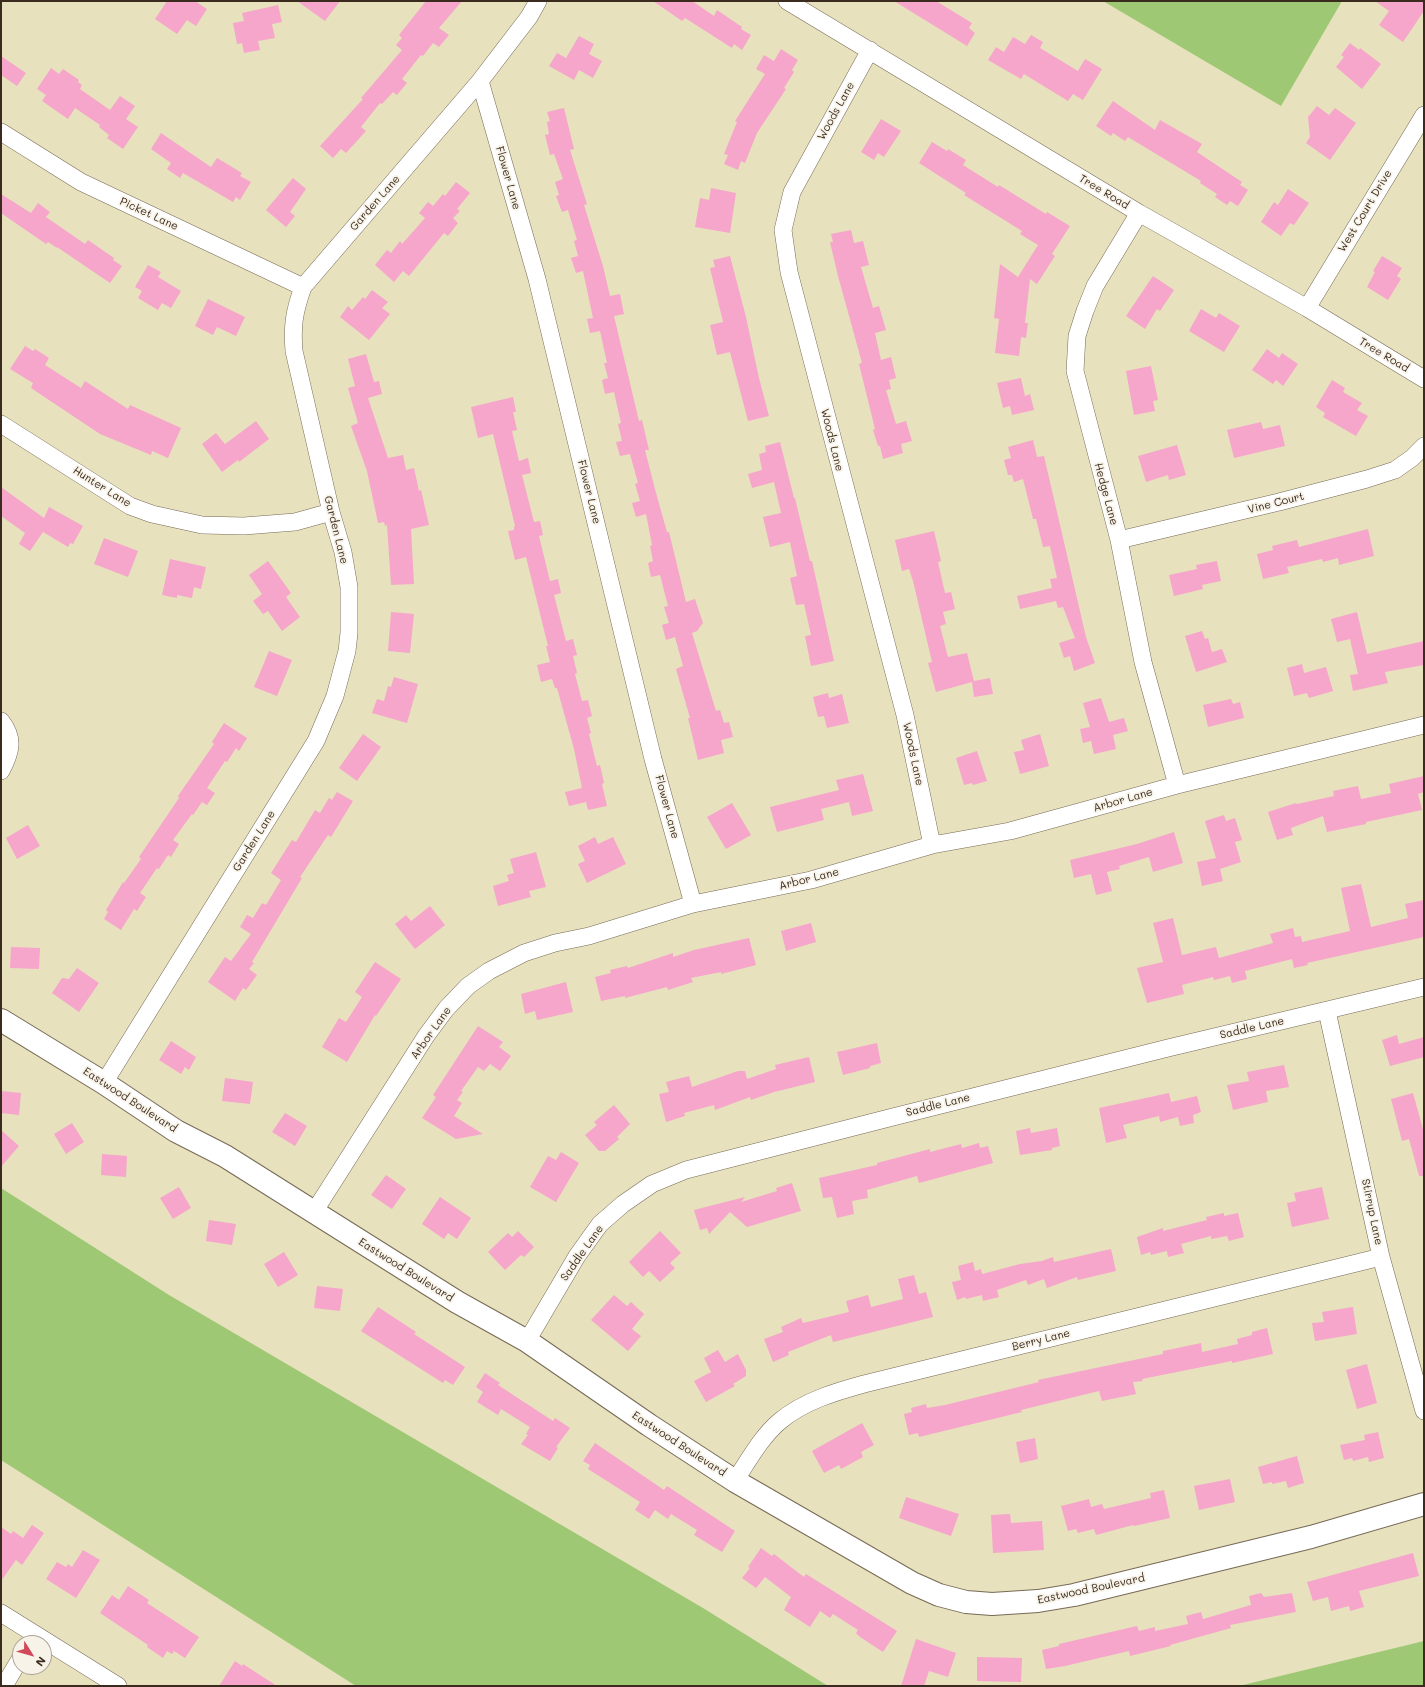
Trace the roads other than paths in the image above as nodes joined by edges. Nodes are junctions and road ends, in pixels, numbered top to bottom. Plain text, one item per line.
1 (538, 1) edge
2 (787, 1) edge
3 (870, 50) junction
4 (480, 81) junction
5 (1424, 114) edge
6 (1, 132) edge
7 (1139, 213) junction
8 (303, 287) junction
9 (1307, 308) junction
10 (1424, 379) edge
11 (1, 424) edge
12 (1424, 446) edge
13 (331, 512) junction
14 (1119, 540) junction
15 (1, 721) edge
16 (1424, 726) edge
17 (1, 771) edge
18 (1177, 785) junction
19 (932, 846) junction
20 (693, 904) junction
21 (1424, 987) edge
22 (1327, 1011) junction
23 (1, 1020) edge
24 (104, 1083) junction
25 (314, 1212) junction
26 (1382, 1257) junction
27 (527, 1341) junction
28 (1424, 1411) edge
29 (735, 1481) junction
30 (1424, 1504) edge
31 (1, 1613) edge
32 (28, 1635) edge
33 (52, 1649) edge
34 (12, 1672) edge
35 (4, 1686) edge
36 (118, 1686) edge

1 - 4 street, Garden Lane
2 - 3 street, Tree Road
3 - 7 street, Tree Road
3 - 19 street, Woods Lane
4 - 8 street, Garden Lane
4 - 20 street, Flower Lane
5 - 9 street, West Court Drive
6 - 8 street, Picket Lane
7 - 9 street, Tree Road
7 - 14 street, Hedge Lane
8 - 13 street, Garden Lane
9 - 10 street, Tree Road
11 - 13 street, Hunter Lane
12 - 14 street, Vine Court
13 - 24 street, Garden Lane
14 - 18 street, Hedge Lane
15 - 17 street
16 - 18 street, Arbor Lane
18 - 19 street, Arbor Lane
19 - 20 street, Arbor Lane
20 - 25 street, Arbor Lane
21 - 22 street, Saddle Lane
22 - 26 street, Stirrup Lane
22 - 27 street, Saddle Lane
23 - 24 street, Eastwood Boulevard
24 - 25 street, Eastwood Boulevard
25 - 27 street, Eastwood Boulevard
26 - 28 street, Stirrup Lane
26 - 29 street, Berry Lane
27 - 29 street, Eastwood Boulevard
29 - 30 street, Eastwood Boulevard
31 - 32 street
33 - 36 street
34 - 35 street

